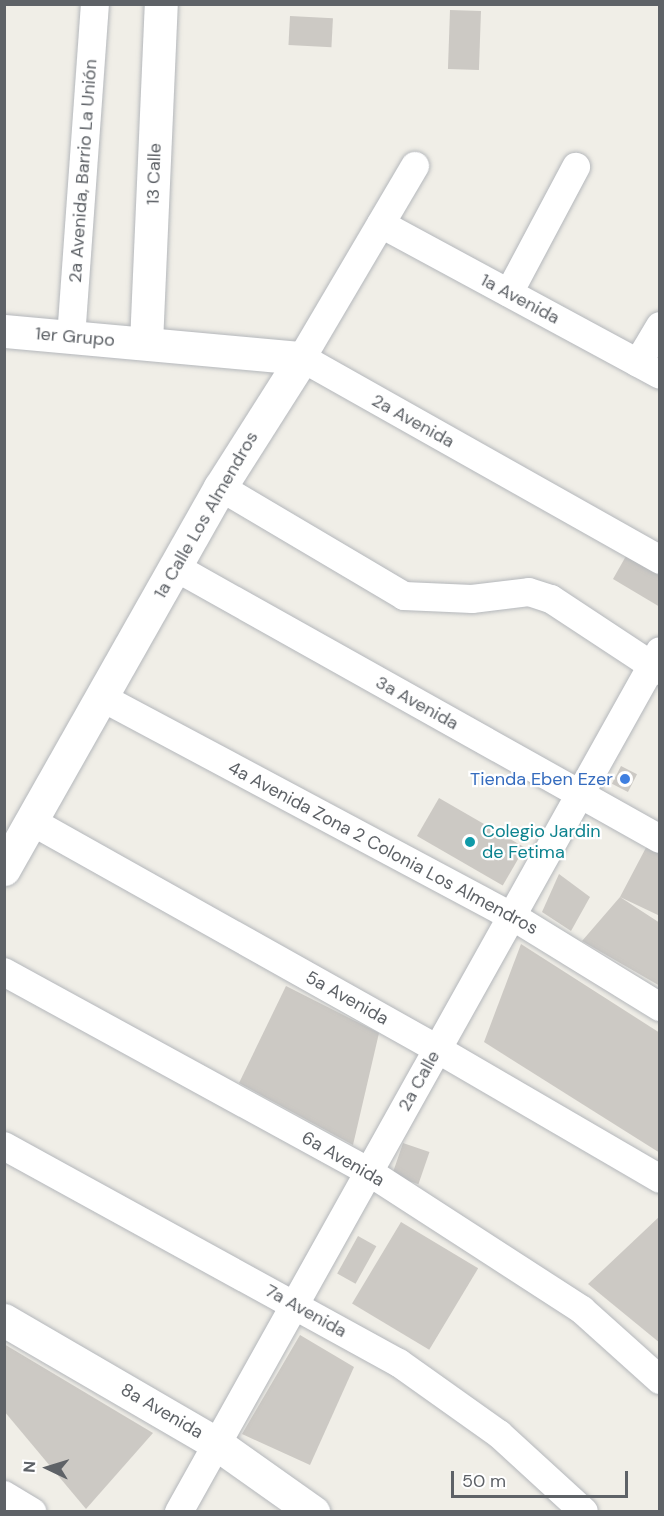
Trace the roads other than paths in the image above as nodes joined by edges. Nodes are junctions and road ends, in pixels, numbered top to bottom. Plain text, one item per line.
1 (95, 4) edge
2 (161, 4) edge
3 (415, 166) dead end
4 (576, 167) dead end
5 (381, 224) junction
6 (509, 294) junction
7 (660, 326) edge
8 (4, 331) edge
9 (70, 338) junction
10 (146, 343) junction
11 (302, 358) junction
12 (649, 369) edge
13 (220, 487) junction
14 (660, 560) edge
15 (175, 567) junction
16 (657, 663) edge
17 (101, 698) junction
18 (580, 794) junction
19 (31, 821) junction
20 (660, 840) edge
21 (4, 869) edge
22 (512, 916) junction
23 (4, 972) edge
24 (660, 1007) edge
25 (437, 1049) junction
26 (4, 1146) edge
27 (369, 1172) junction
28 (660, 1179) edge
29 (294, 1305) junction
30 (4, 1320) edge
31 (660, 1380) edge
32 (217, 1444) junction
33 (4, 1495) edge
34 (32, 1512) edge
35 (179, 1512) edge
36 (313, 1512) edge
37 (584, 1512) edge

1 - 9 street, 2a Avenida, Barrio La Unión
2 - 10 street, 13 Calle
3 - 5 street, 1a Calle Los Almendros
4 - 6 street
5 - 6 street, 1a Avenida
5 - 11 street, 1a Calle Los Almendros
6 - 12 street, 1a Avenida
7 - 12 street
8 - 9 street, 1er Grupo
9 - 10 street, 1er Grupo
10 - 11 street, 2a Avenida
11 - 13 street, 1a Calle Los Almendros
11 - 14 street, 2a Avenida
13 - 15 street, 1a Calle Los Almendros
13 - 16 street
15 - 17 street, 1a Calle Los Almendros
15 - 18 street, 3a Avenida
16 - 18 street, 2a Calle
17 - 19 street, 1a Calle Los Almendros
17 - 22 street, 4a Avenida Zona 2 Colonia Los Almendros
18 - 20 street, 3a Avenida
18 - 22 street, 2a Calle
19 - 21 street, 1a Calle Los Almendros
19 - 25 street, 5a Avenida
22 - 24 street, 4a Avenida Zona 2 Colonia Los Almendros
22 - 25 street, 2a Calle
23 - 27 street, 6a Avenida
25 - 27 street, 2a Calle
25 - 28 street, 5a Avenida
26 - 29 street, 7a Avenida
27 - 29 street, 2a Calle
27 - 31 street, 6a Avenida
29 - 32 street, 2a Calle
29 - 37 street, 7a Avenida
30 - 32 street, 8a Avenida
32 - 35 street, 2a Calle
32 - 36 street, 8a Avenida
33 - 34 street

